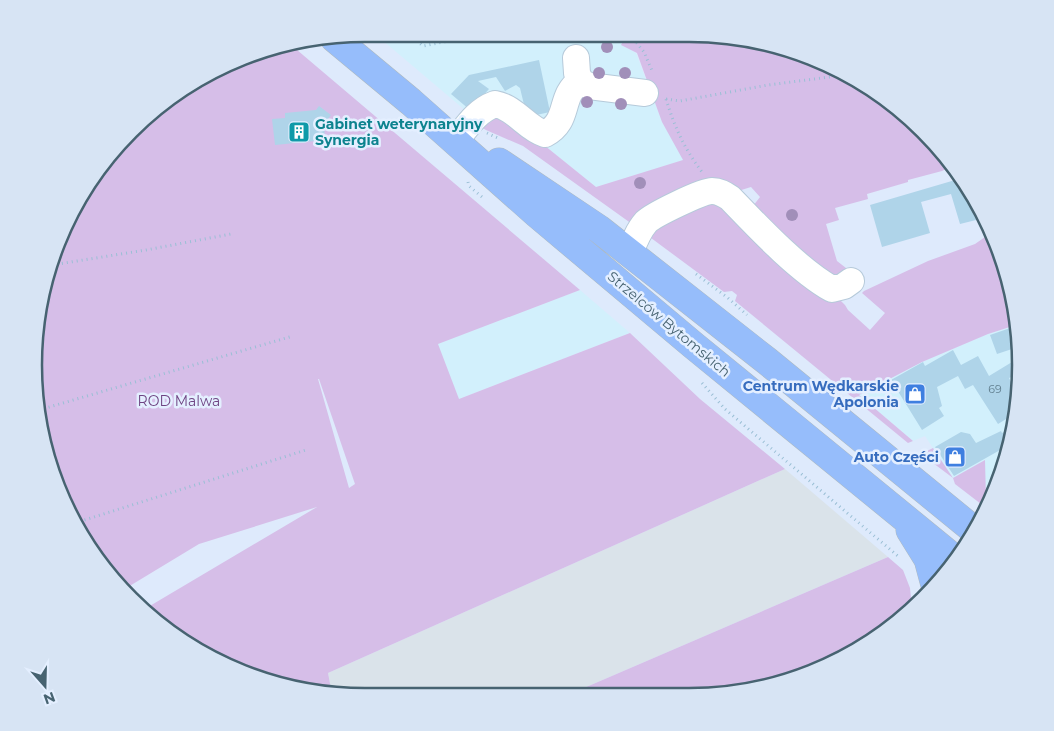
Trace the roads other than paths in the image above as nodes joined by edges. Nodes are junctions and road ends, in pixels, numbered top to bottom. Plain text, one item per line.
1 (340, 43) edge
2 (657, 90) road end
3 (463, 143) junction
4 (630, 253) junction
5 (851, 281) dead end
6 (899, 512) junction
7 (969, 525) edge
8 (950, 555) edge
9 (933, 576) edge

1 - 3 main road, Strzelców Bytomskich
2 - 3 lane
3 - 4 main road, Strzelców Bytomskich
3 - 6 main road, Strzelców Bytomskich
4 - 5 lane
4 - 7 main road, Strzelców Bytomskich
6 - 8 main road, Strzelców Bytomskich
6 - 9 main road

